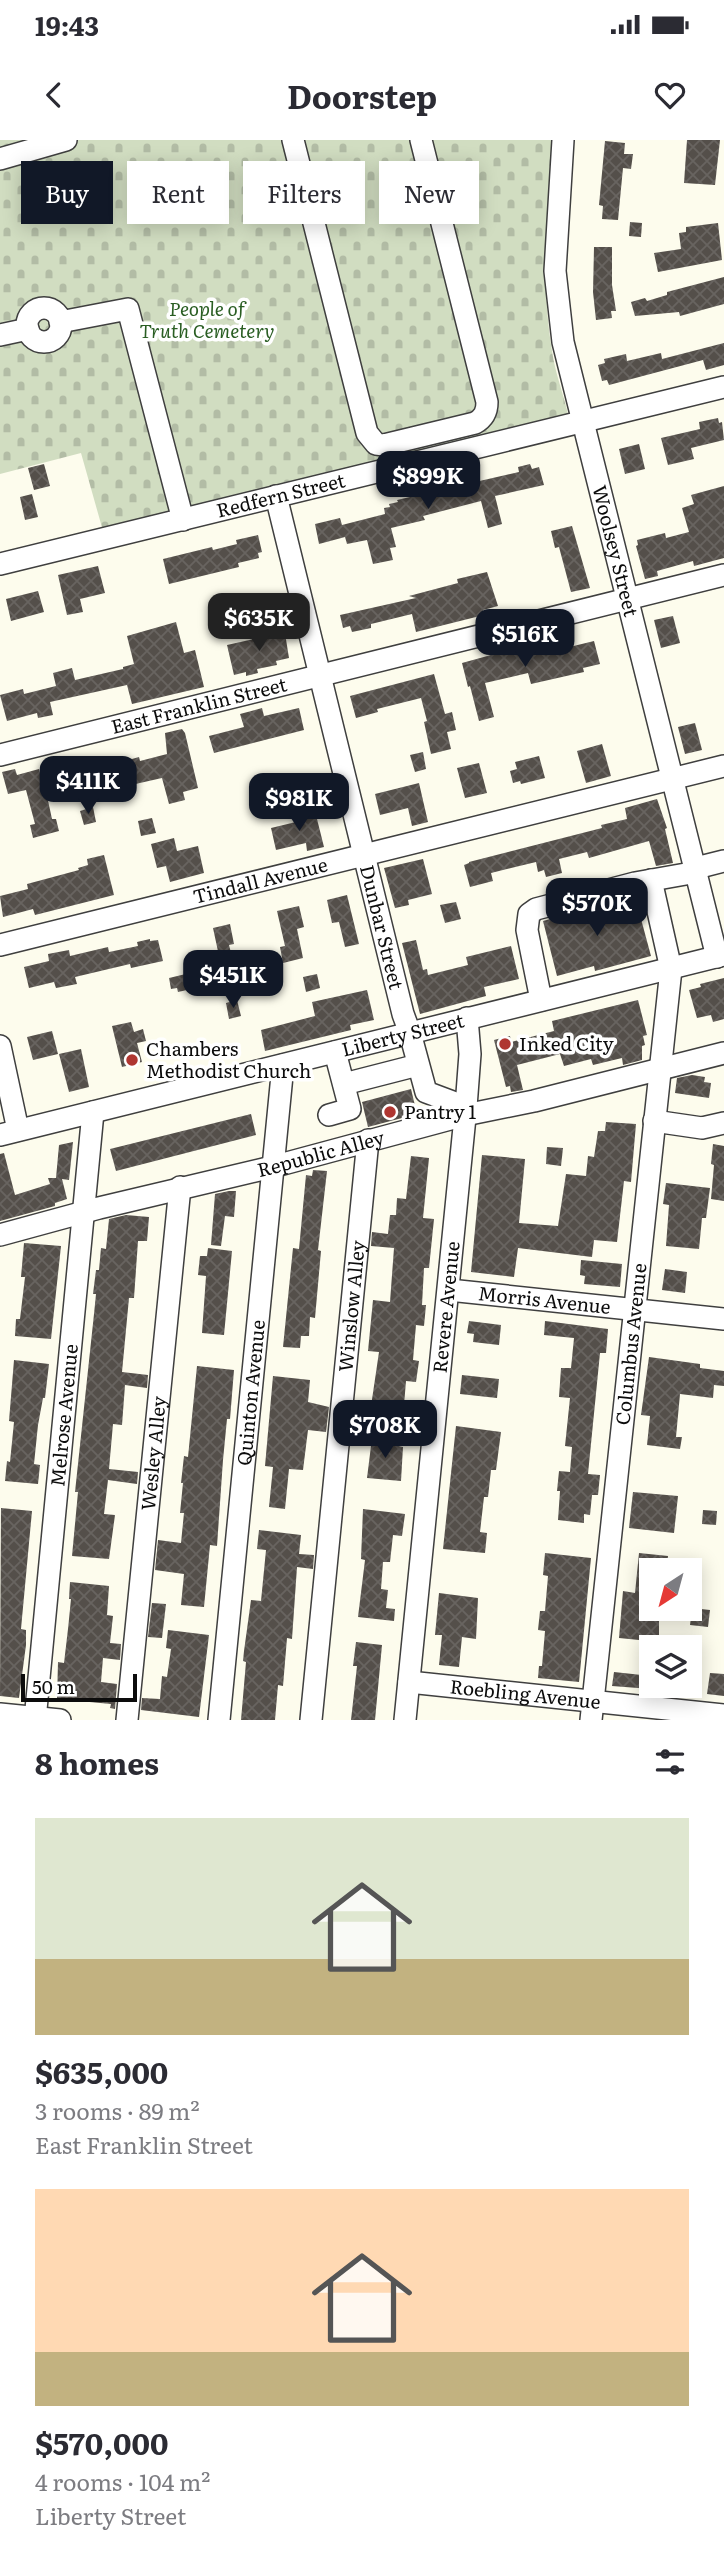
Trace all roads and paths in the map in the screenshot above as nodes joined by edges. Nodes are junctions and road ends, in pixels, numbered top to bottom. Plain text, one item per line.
1 (66, 140) edge
2 (293, 140) edge
3 (421, 140) edge
4 (562, 140) edge
5 (0, 159) edge
6 (0, 335) edge
7 (724, 387) edge
8 (582, 422) junction
9 (405, 441) junction
10 (412, 464) junction
11 (276, 496) junction
12 (183, 520) junction
13 (0, 565) edge
14 (724, 575) edge
15 (628, 600) junction
16 (319, 674) junction
17 (0, 755) edge
18 (724, 766) edge
19 (673, 779) junction
20 (362, 855) junction
21 (724, 861) edge
22 (697, 870) junction
23 (651, 880) junction
24 (0, 945) edge
25 (721, 956) edge
26 (671, 969) junction
27 (541, 1000) junction
28 (467, 1018) junction
29 (410, 1033) junction
30 (0, 1046) edge
31 (335, 1052) junction
32 (724, 1053) edge
33 (282, 1065) junction
34 (418, 1065) junction
35 (660, 1069) junction
36 (344, 1084) junction
37 (466, 1111) junction
38 (93, 1112) junction
39 (329, 1115) dead end
40 (654, 1121) junction
41 (724, 1123) edge
42 (9, 1132) edge
43 (368, 1140) junction
44 (272, 1167) junction
45 (180, 1187) junction
46 (84, 1213) junction
47 (0, 1235) edge
48 (449, 1290) junction
49 (634, 1309) junction
50 (724, 1319) edge
51 (409, 1682) junction
52 (592, 1711) edge
53 (0, 1714) edge
54 (724, 1715) edge
55 (35, 1719) edge
56 (60, 1720) edge
57 (127, 1720) edge
58 (219, 1720) edge
59 (312, 1720) edge
60 (405, 1720) edge

1 - 5 street
2 - 9 street
3 - 9 street
4 - 8 street, Woolsey Street
6 - 12 street
7 - 8 street, Redfern Street
8 - 10 street, Redfern Street
8 - 15 street, Woolsey Street
9 - 10 street
10 - 11 street, Redfern Street
11 - 12 street, Redfern Street
11 - 16 street, Dunbar Street
12 - 13 street, Redfern Street
14 - 15 street, East Franklin Street
15 - 16 street, East Franklin Street
15 - 19 street, Woolsey Street
16 - 17 street, East Franklin Street
16 - 20 street, Dunbar Street
18 - 19 street, Tindall Avenue
19 - 20 street, Tindall Avenue
19 - 22 street, Woolsey Street
20 - 24 street, Tindall Avenue
20 - 29 street, Dunbar Street
21 - 22 street
22 - 23 street
22 - 25 street, Woolsey Street
23 - 26 street, Columbus Avenue
23 - 27 street
25 - 26 street, Liberty Street
26 - 27 street, Liberty Street
26 - 35 street, Columbus Avenue
27 - 28 street, Liberty Street
28 - 29 street, Liberty Street
28 - 37 street, Revere Avenue
29 - 31 street, Liberty Street
29 - 34 street, Dunbar Street
30 - 42 street
31 - 33 street, Liberty Street
31 - 36 street
32 - 35 street, Republic Alley
33 - 38 street, Liberty Street
33 - 44 street, Quinton Avenue
34 - 36 street
34 - 37 street, Dunbar Street
35 - 37 street, Republic Alley
35 - 40 street, Columbus Avenue
36 - 39 street
37 - 43 street, Republic Alley
37 - 48 street, Revere Avenue
38 - 42 street, Liberty Street
38 - 46 street, Melrose Avenue
40 - 41 street
40 - 49 street, Columbus Avenue
43 - 44 street, Republic Alley
43 - 59 street, Winslow Alley
44 - 45 street, Republic Alley
44 - 58 street, Quinton Avenue
45 - 46 street, Republic Alley
45 - 57 street, Wesley Alley
46 - 47 street, Republic Alley
46 - 55 street, Melrose Avenue
48 - 49 street, Morris Avenue
48 - 51 street, Revere Avenue
49 - 50 street, Morris Avenue
49 - 52 street, Columbus Avenue
51 - 52 street, Roebling Avenue
51 - 60 street, Revere Avenue
52 - 54 street, Roebling Avenue
53 - 55 street
55 - 56 street

